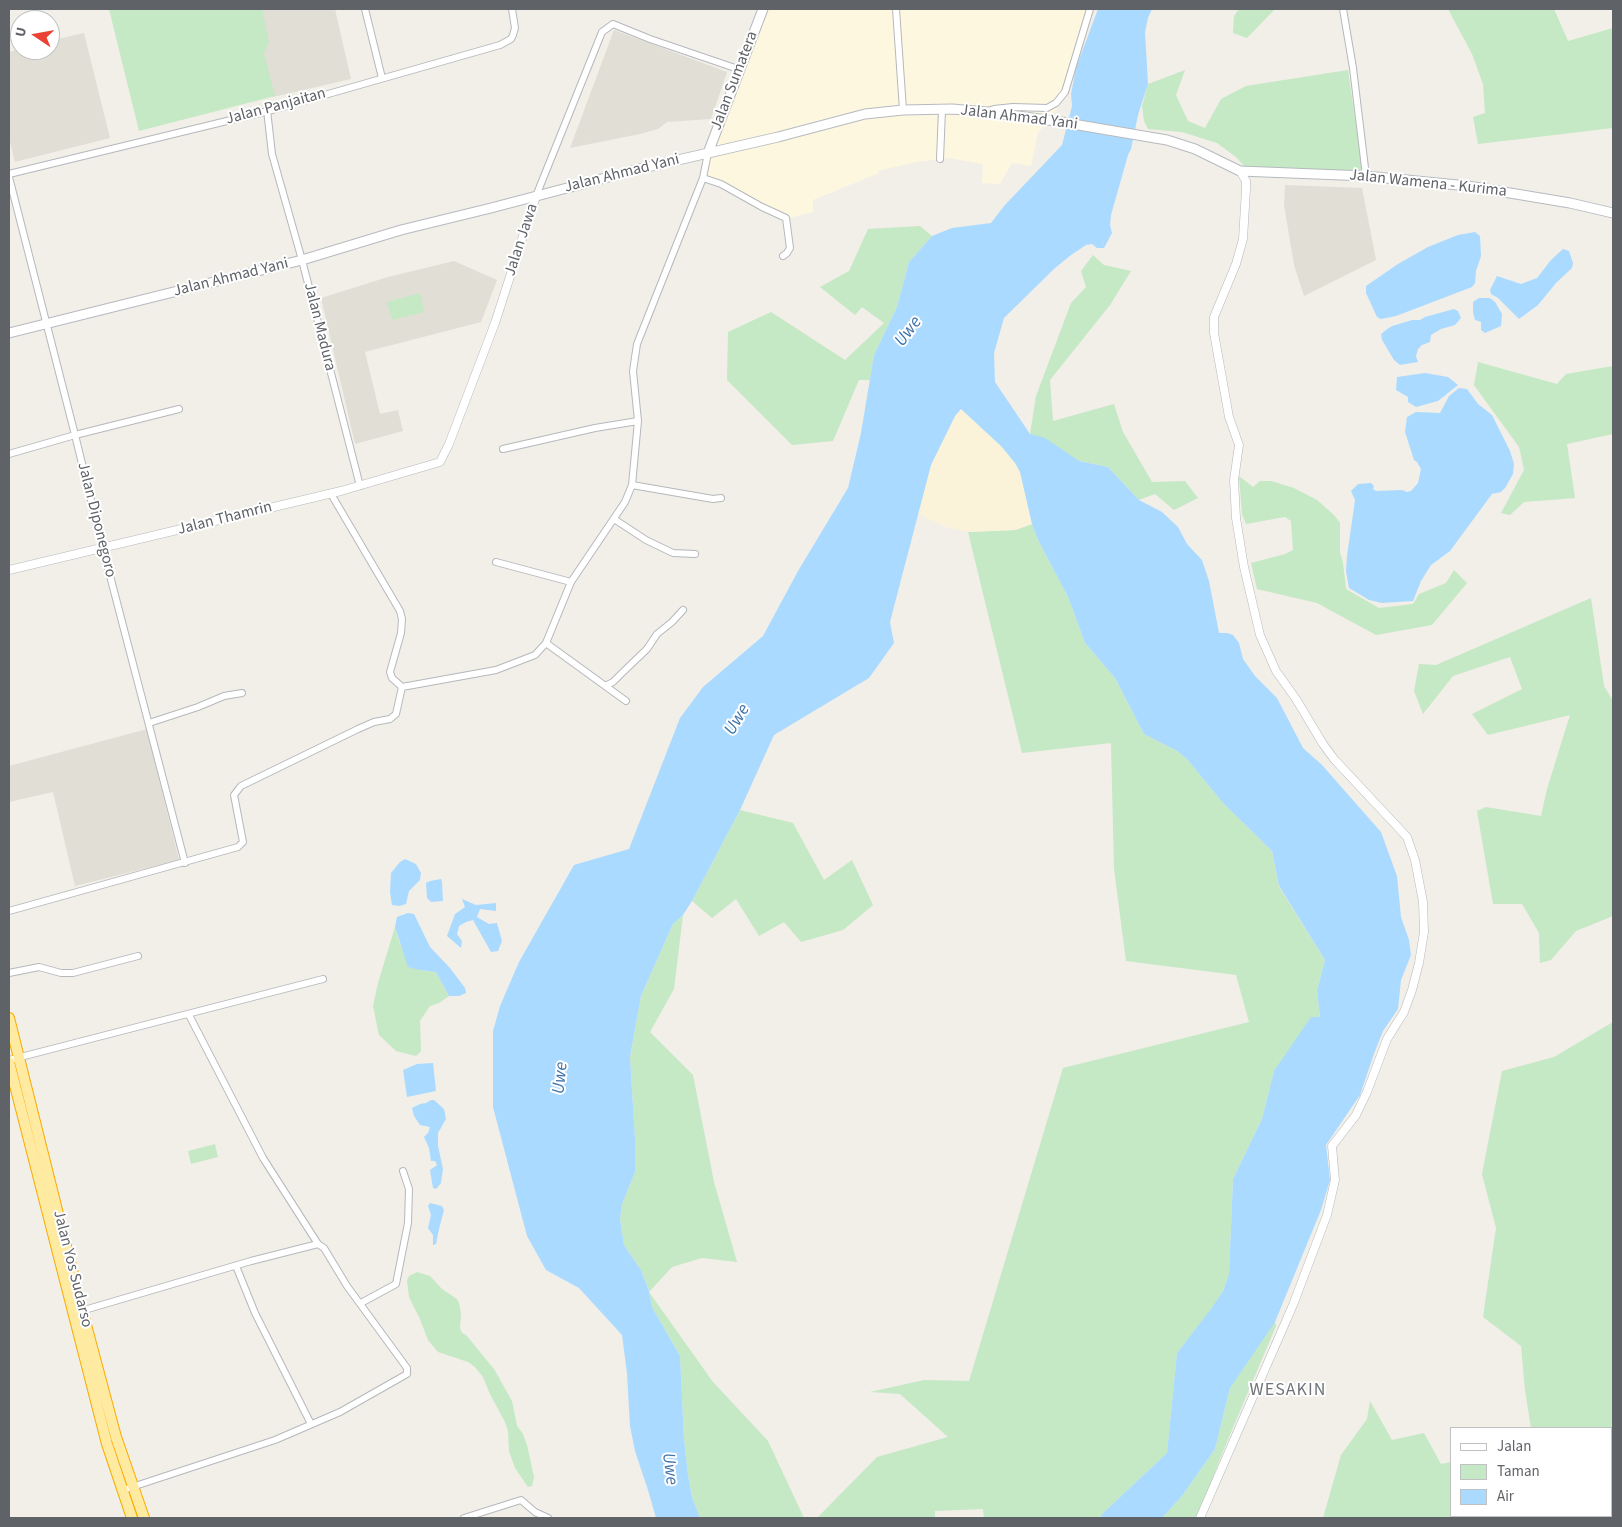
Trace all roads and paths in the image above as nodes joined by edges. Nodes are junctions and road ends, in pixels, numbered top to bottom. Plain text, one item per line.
1 (365, 9) edge
2 (512, 9) edge
3 (762, 9) edge
4 (896, 9) edge
5 (1090, 9) edge
6 (1343, 9) edge
7 (741, 70) junction
8 (382, 78) junction
9 (267, 110) junction
10 (903, 110) junction
11 (942, 110) junction
12 (987, 112) junction
13 (708, 153) junction
14 (940, 159) dead end
15 (1240, 171) junction
16 (9, 175) edge
17 (1366, 176) junction
18 (703, 178) junction
19 (536, 196) junction
20 (1613, 213) edge
21 (783, 256) dead end
22 (302, 260) junction
23 (47, 323) junction
24 (9, 333) edge
25 (179, 409) dead end
26 (638, 421) junction
27 (75, 435) junction
28 (503, 450) dead end
29 (9, 454) edge
30 (440, 462) joint
31 (632, 485) junction
32 (360, 486) junction
33 (331, 494) junction
34 (721, 498) dead end
35 (614, 519) junction
36 (103, 549) junction
37 (695, 554) dead end
38 (496, 562) dead end
39 (9, 570) edge
40 (571, 582) junction
41 (683, 610) dead end
42 (546, 643) junction
43 (607, 685) junction
44 (402, 687) junction
45 (242, 693) dead end
46 (626, 700) dead end
47 (149, 723) junction
48 (185, 863) junction
49 (9, 911) edge
50 (138, 956) dead end
51 (9, 973) edge
52 (323, 979) dead end
53 (188, 1015) junction
54 (9, 1018) edge
55 (12, 1060) edge
56 (403, 1171) dead end
57 (318, 1244) junction
58 (236, 1266) junction
59 (361, 1302) junction
60 (77, 1312) junction
61 (311, 1424) junction
62 (128, 1489) junction
63 (132, 1518) edge
64 (144, 1518) edge
65 (464, 1518) edge
66 (548, 1518) edge
67 (1200, 1518) edge

1 - 8 street
2 - 8 street, Jalan Panjaitan
3 - 7 main road, Jalan Sumatera
4 - 10 street
5 - 12 street
6 - 17 street
7 - 13 main road, Jalan Sumatera
7 - 19 street, Jalan Jawa
8 - 9 street, Jalan Panjaitan
9 - 16 street, Jalan Panjaitan
9 - 22 street, Jalan Madura
10 - 11 main road, Jalan Ahmad Yani
10 - 13 main road, Jalan Ahmad Yani
11 - 12 main road, Jalan Ahmad Yani
11 - 14 street
12 - 15 main road, Jalan Ahmad Yani
13 - 18 street
13 - 19 main road, Jalan Ahmad Yani
15 - 17 main road, Jalan Wamena - Kurima
15 - 67 street
16 - 23 street, Jalan Diponegoro
17 - 20 main road, Jalan Wamena - Kurima
18 - 21 street
18 - 26 street
19 - 22 main road, Jalan Ahmad Yani
19 - 30 street, Jalan Jawa
22 - 23 main road, Jalan Ahmad Yani
22 - 32 street, Jalan Madura
23 - 24 main road, Jalan Ahmad Yani
23 - 27 street, Jalan Diponegoro
25 - 27 street
26 - 28 street
26 - 31 street
27 - 29 street
27 - 36 street, Jalan Diponegoro
30 - 32 street, Jalan Thamrin
31 - 34 street
31 - 35 street
32 - 33 street, Jalan Thamrin
33 - 36 street, Jalan Thamrin
33 - 44 street
35 - 37 street
35 - 40 street
36 - 39 street, Jalan Thamrin
36 - 47 street, Jalan Diponegoro
38 - 40 street
40 - 42 street
41 - 43 street
42 - 43 street
42 - 44 street
43 - 46 street
44 - 48 street
45 - 47 street
47 - 48 street, Jalan Diponegoro
48 - 49 street
50 - 51 street
52 - 53 street
53 - 55 street
53 - 57 street
54 - 55 highway, Jalan Yos Sudarso
55 - 60 highway, Jalan Yos Sudarso
56 - 59 street
57 - 58 street
57 - 59 street
58 - 60 street
58 - 61 street
59 - 61 street
60 - 62 highway, Jalan Yos Sudarso
61 - 62 street
62 - 63 highway, Jalan Yos Sudarso
62 - 64 highway, Jalan Yos Sudarso
65 - 66 street

